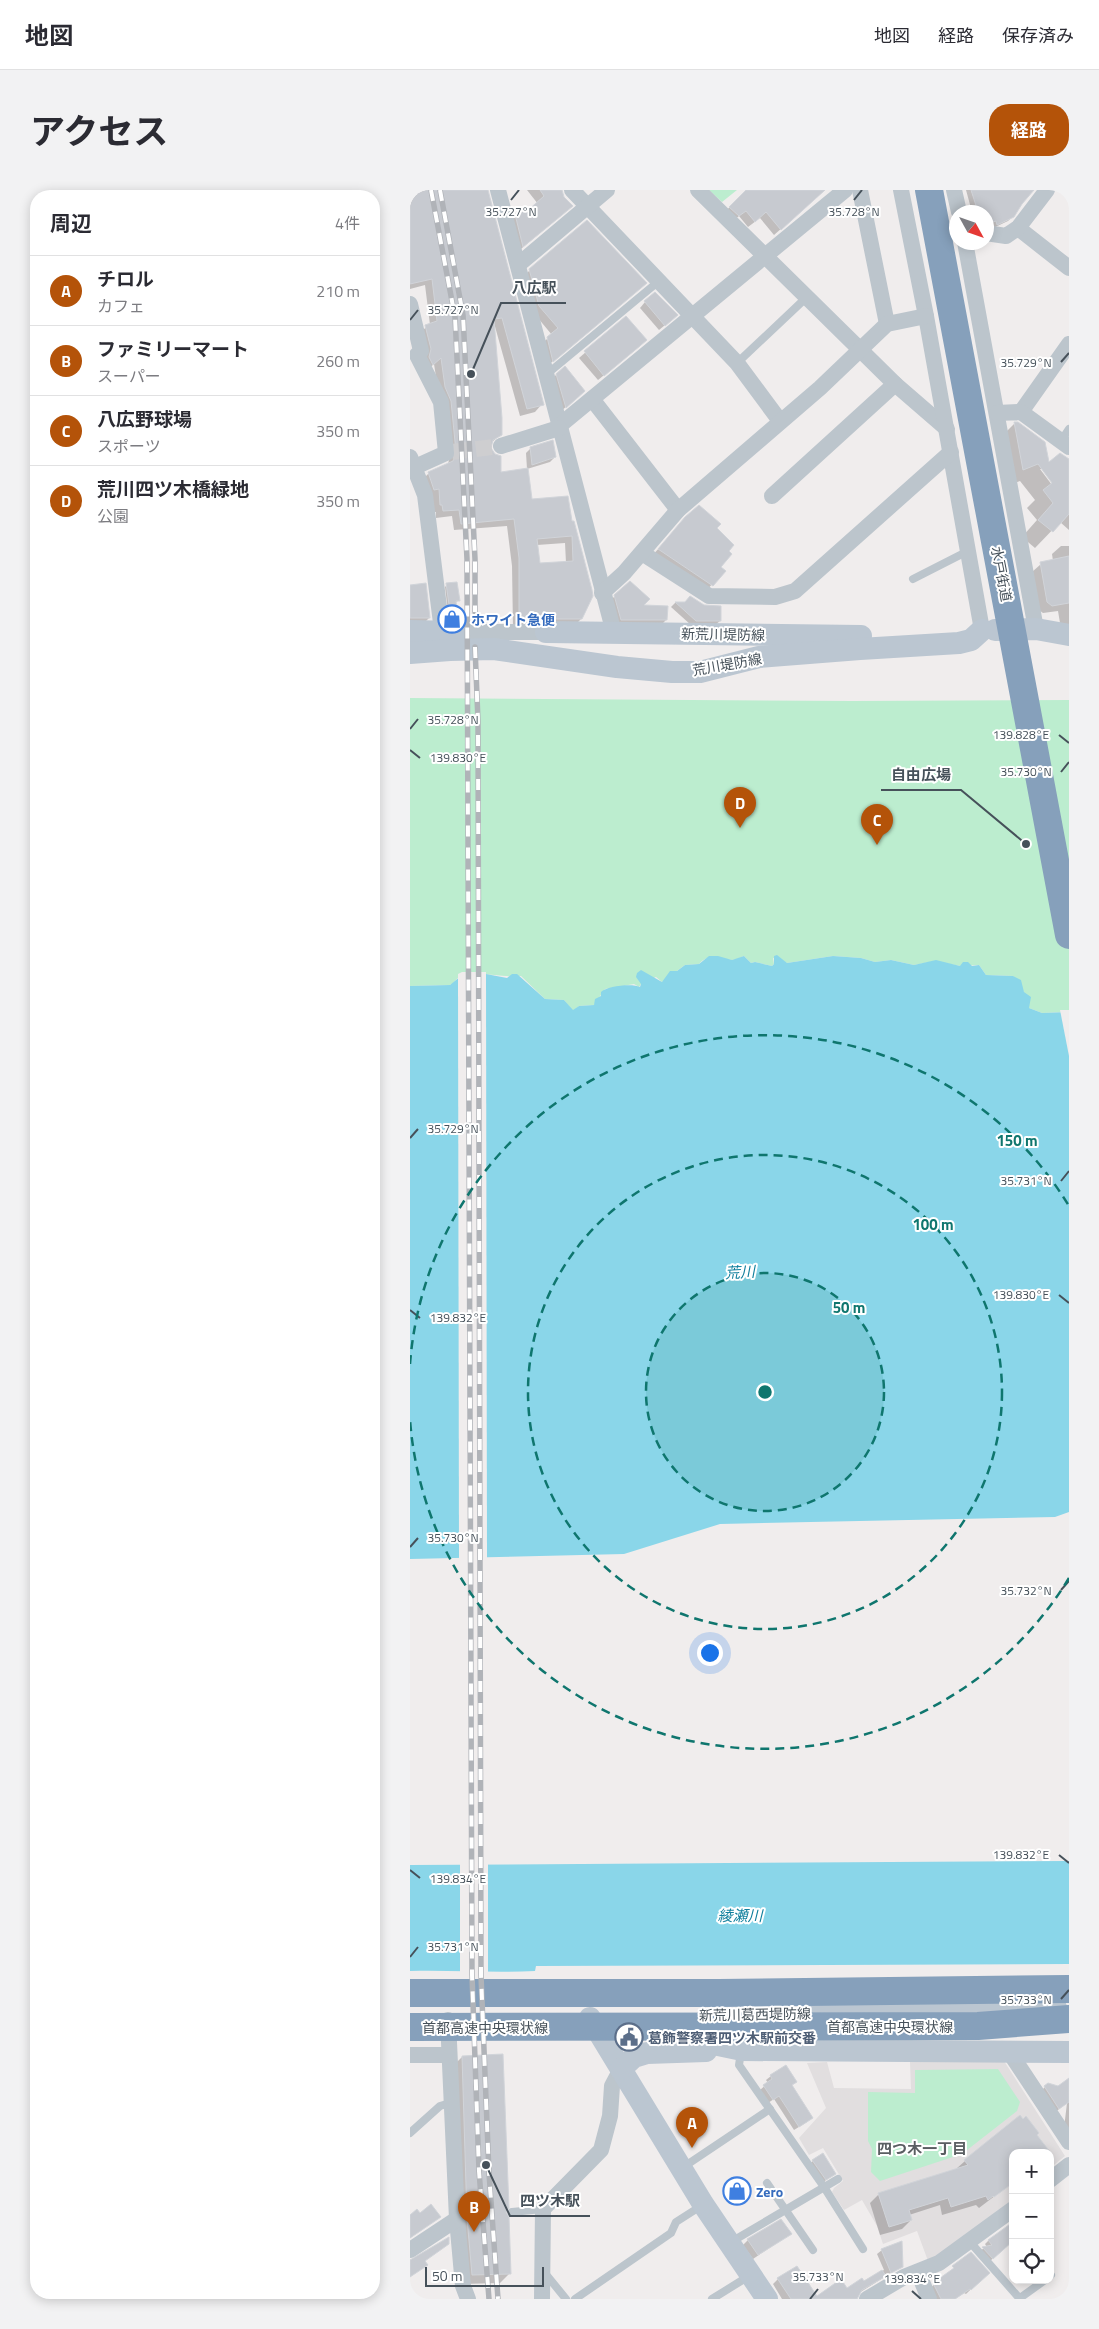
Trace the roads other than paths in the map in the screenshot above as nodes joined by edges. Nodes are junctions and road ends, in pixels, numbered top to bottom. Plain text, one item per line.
1 (498, 190) edge
2 (572, 190) edge
3 (607, 190) edge
4 (698, 190) edge
5 (845, 190) edge
6 (860, 190) edge
7 (901, 190) edge
8 (954, 190) edge
9 (1046, 190) edge
10 (1066, 190) edge
11 (1069, 193) edge
12 (941, 205) edge
13 (586, 207) junction
14 (1018, 228) junction
15 (994, 234) edge
16 (966, 250) edge
17 (765, 256) junction
18 (518, 265) junction
19 (1069, 268) edge
20 (659, 281) junction
21 (808, 296) junction
22 (410, 304) edge
23 (693, 316) junction
24 (926, 316) junction
25 (887, 324) junction
26 (1069, 344) edge
27 (861, 350) junction
28 (414, 358) edge
29 (737, 364) junction
30 (547, 374) junction
31 (895, 384) junction
32 (592, 399) junction
33 (1021, 412) junction
34 (997, 413) junction
35 (780, 421) junction
36 (559, 427) junction
37 (947, 429) junction
38 (1066, 439) edge
39 (501, 446) tunnel mouth
40 (951, 452) junction
41 (413, 462) edge
42 (772, 496) dead end
43 (678, 510) junction
44 (968, 551) junction
45 (642, 553) junction
46 (913, 579) dead end
47 (602, 593) junction
48 (1036, 629) junction
49 (982, 630) junction
50 (410, 631) edge
51 (450, 631) junction
52 (546, 632) joint
53 (614, 633) junction
54 (1069, 634) edge
55 (1069, 643) edge
56 (410, 653) edge
57 (1069, 935) edge
58 (1069, 1989) edge
59 (410, 1993) edge
60 (410, 2007) edge
61 (1069, 2008) edge
62 (1005, 2009) junction
63 (590, 2018) junction
64 (1069, 2019) edge
65 (410, 2020) edge
66 (448, 2020) junction
67 (410, 2027) edge
68 (1069, 2038) edge
69 (410, 2043) edge
70 (742, 2050) junction
71 (1069, 2052) edge
72 (1010, 2053) junction
73 (410, 2055) edge
74 (449, 2055) junction
75 (621, 2068) junction
76 (450, 2103) junction
77 (770, 2108) junction
78 (410, 2133) edge
79 (1069, 2142) edge
80 (1069, 2165) edge
81 (681, 2168) junction
82 (1054, 2177) edge
83 (838, 2178) dead end
84 (767, 2183) dead end
85 (824, 2187) junction
86 (703, 2204) junction
87 (543, 2209) junction
88 (786, 2210) junction
89 (512, 2212) dead end
90 (1009, 2212) edge
91 (461, 2218) junction
92 (970, 2242) junction
93 (729, 2244) junction
94 (863, 2249) dead end
95 (410, 2250) edge
96 (813, 2250) dead end
97 (543, 2270) junction
98 (918, 2272) junction
99 (750, 2275) junction
100 (1039, 2284) edge
101 (462, 2297) edge
102 (542, 2299) edge
103 (566, 2299) edge
104 (576, 2299) edge
105 (712, 2299) edge
106 (767, 2299) edge
107 (867, 2299) edge
108 (930, 2299) edge
109 (1020, 2299) edge

1 - 18 street
2 - 13 street
3 - 13 street
4 - 17 street
5 - 17 street
6 - 25 street
7 - 24 street
8 - 12 street
9 - 14 street
10 - 11 lane
12 - 57 highway, 水戸街道
13 - 18 street
13 - 20 street
14 - 15 street
14 - 19 street
16 - 34 street
17 - 21 street
17 - 23 street
18 - 30 street
20 - 23 street
20 - 30 lane
21 - 27 street
21 - 29 lane
22 - 28 street
23 - 29 street
23 - 32 street
24 - 25 street
24 - 37 street
25 - 27 street
26 - 33 street
27 - 31 street
27 - 35 street
28 - 41 street
29 - 35 street
30 - 36 street
31 - 37 street
31 - 42 street
32 - 36 street
32 - 43 street
33 - 34 street
33 - 38 street
34 - 48 street
35 - 43 street
36 - 39 street
36 - 47 street
37 - 40 street
40 - 44 street
40 - 45 street
41 - 51 street
43 - 45 street
44 - 46 lane
44 - 49 street
45 - 47 street
47 - 53 street
48 - 49 main road, 新荒川堤防線
48 - 54 main road, 新荒川堤防線
48 - 55 lane
49 - 53 main road, 新荒川堤防線
49 - 56 main road, 荒川堤防線
50 - 51 main road, 新荒川堤防線
51 - 52 street, 新荒川堤防線
52 - 53 main road, 新荒川堤防線
58 - 59 highway
60 - 62 highway
61 - 62 main road, 新荒川葛西堤防線
62 - 63 main road, 新荒川葛西堤防線
63 - 66 main road, 新荒川葛西堤防線
63 - 70 main road, 新荒川葛西堤防線
63 - 75 main road
64 - 67 highway, 首都高速中央環状線
65 - 66 main road, 新荒川葛西堤防線
66 - 74 street
68 - 69 highway
70 - 72 main road, 新荒川葛西堤防線
70 - 75 main road, 新荒川葛西堤防線
70 - 77 lane
71 - 72 main road, 新荒川葛西堤防線
72 - 79 street
73 - 74 street
74 - 76 street
75 - 81 main road
75 - 87 street
76 - 78 lane
76 - 91 street
77 - 81 lane
77 - 85 lane
80 - 82 street
81 - 86 main road
83 - 85 lane
84 - 88 lane
85 - 88 lane
85 - 94 lane
86 - 93 main road
86 - 104 lane
87 - 89 lane
87 - 97 street
88 - 93 lane
88 - 96 lane
90 - 92 street
91 - 95 street
91 - 101 street
92 - 98 street
92 - 109 lane
93 - 99 main road
97 - 102 street
97 - 103 lane
98 - 107 street
98 - 108 street
99 - 105 lane
99 - 106 main road
100 - 109 lane

